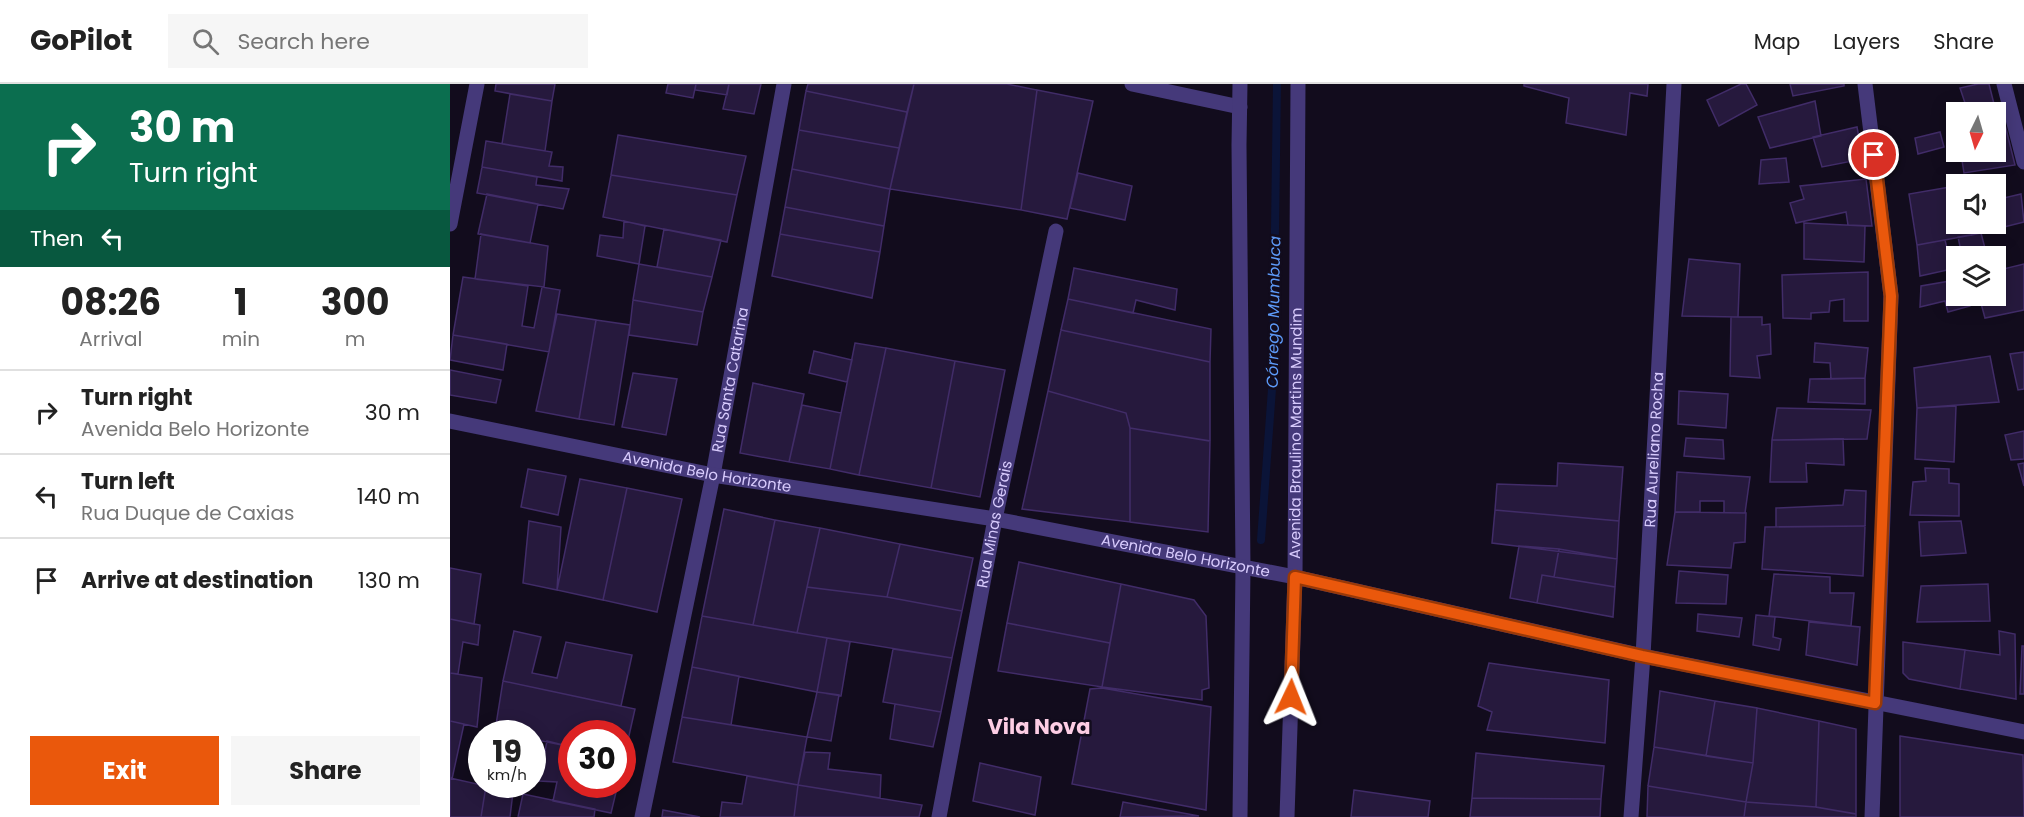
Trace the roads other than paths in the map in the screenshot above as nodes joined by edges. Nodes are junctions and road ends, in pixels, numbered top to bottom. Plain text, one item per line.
1 (477, 84) edge
2 (784, 84) edge
3 (1132, 84) edge
4 (1240, 84) edge
5 (1298, 84) edge
6 (1674, 84) edge
7 (1865, 84) edge
8 (2004, 84) edge
9 (1240, 107) junction
10 (2024, 162) edge
11 (450, 224) edge
12 (1056, 231) dead end
13 (450, 421) edge
14 (713, 475) junction
15 (995, 519) junction
16 (1243, 568) junction
17 (1295, 577) junction
18 (1642, 656) junction
19 (1875, 703) junction
20 (2024, 732) edge
21 (642, 817) edge
22 (939, 817) edge
23 (1240, 817) edge
24 (1287, 817) edge
25 (1631, 817) edge
26 (1872, 817) edge

1 - 11 street
2 - 14 street, Rua Santa Catarina
3 - 9 street
4 - 9 street
5 - 17 street, Avenida Braulino Martins Mundim
6 - 18 street, Rua Aureliano Rocha
7 - 19 street
8 - 10 street
9 - 16 street
12 - 15 street, Rua Minas Gerais
13 - 14 street, Avenida Belo Horizonte
14 - 15 street, Avenida Belo Horizonte
14 - 21 street, Rua Santa Catarina
15 - 16 street, Avenida Belo Horizonte
15 - 22 street, Rua Minas Gerais
16 - 17 street, Avenida Belo Horizonte
16 - 23 street
17 - 18 street, Avenida Belo Horizonte
17 - 24 street, Avenida Braulino Martins Mundim
18 - 19 street, Avenida Belo Horizonte
18 - 25 street, Rua Aureliano Rocha
19 - 20 street, Avenida Belo Horizonte
19 - 26 street

